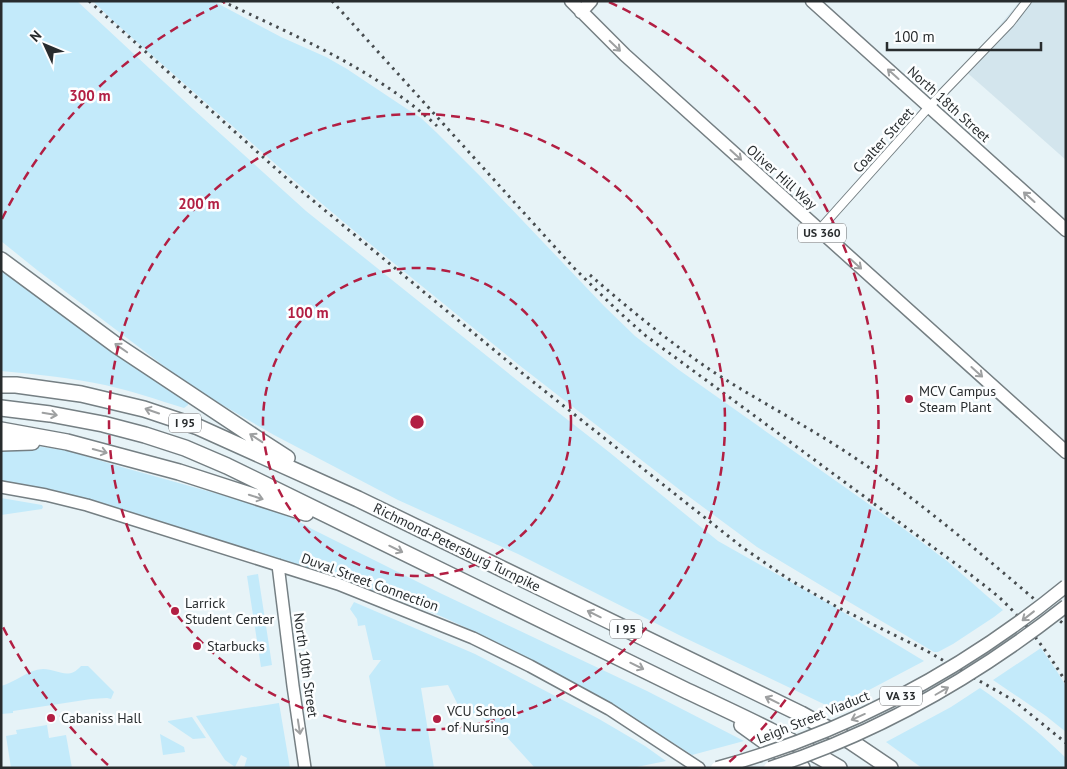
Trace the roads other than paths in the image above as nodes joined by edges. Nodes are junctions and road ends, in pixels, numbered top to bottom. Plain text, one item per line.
1 (571, 1) edge
2 (591, 1) edge
3 (812, 1) edge
4 (1027, 1) edge
5 (580, 12) junction
6 (930, 107) junction
7 (819, 230) junction
8 (1066, 230) edge
9 (1, 260) edge
10 (1, 385) edge
11 (1, 408) edge
12 (1, 430) edge
13 (67, 442) junction
14 (1, 443) edge
15 (1066, 452) edge
16 (2, 488) edge
17 (358, 499) junction
18 (352, 528) junction
19 (278, 565) junction
20 (1066, 586) edge
21 (1066, 606) edge
22 (683, 689) junction
23 (306, 768) edge
24 (699, 768) edge
25 (716, 768) edge
26 (770, 768) edge
27 (802, 768) edge
28 (839, 768) edge
29 (890, 768) edge

1 - 5 main road, Oliver Hill Way / US 360
2 - 5 main road
6 -> 3 main road, North 18th Street
4 - 6 street, Coalter Street
5 -> 7 main road, Oliver Hill Way / US 360
6 - 7 street, Coalter Street
8 -> 6 main road, North 18th Street
7 -> 15 main road, Oliver Hill Way / US 360
17 -> 9 highway
17 -> 10 highway, Richmond-Petersburg Turnpike / I 95
11 -> 18 highway, Richmond-Petersburg Turnpike / I 95
12 - 13 highway
13 - 14 highway
13 -> 18 highway
16 - 19 street, Duval Street Connection
29 -> 17 highway, Richmond-Petersburg Turnpike / I 95
18 -> 22 highway, Richmond-Petersburg Turnpike / I 95
19 -> 23 street, North 10th Street
19 - 24 street, Duval Street Connection
20 -> 25 main road, Leigh Street Viaduct / VA 33, bridge
26 -> 21 main road, VA 33, bridge
22 - 27 highway
22 - 28 highway, Richmond-Petersburg Turnpike / I 95

